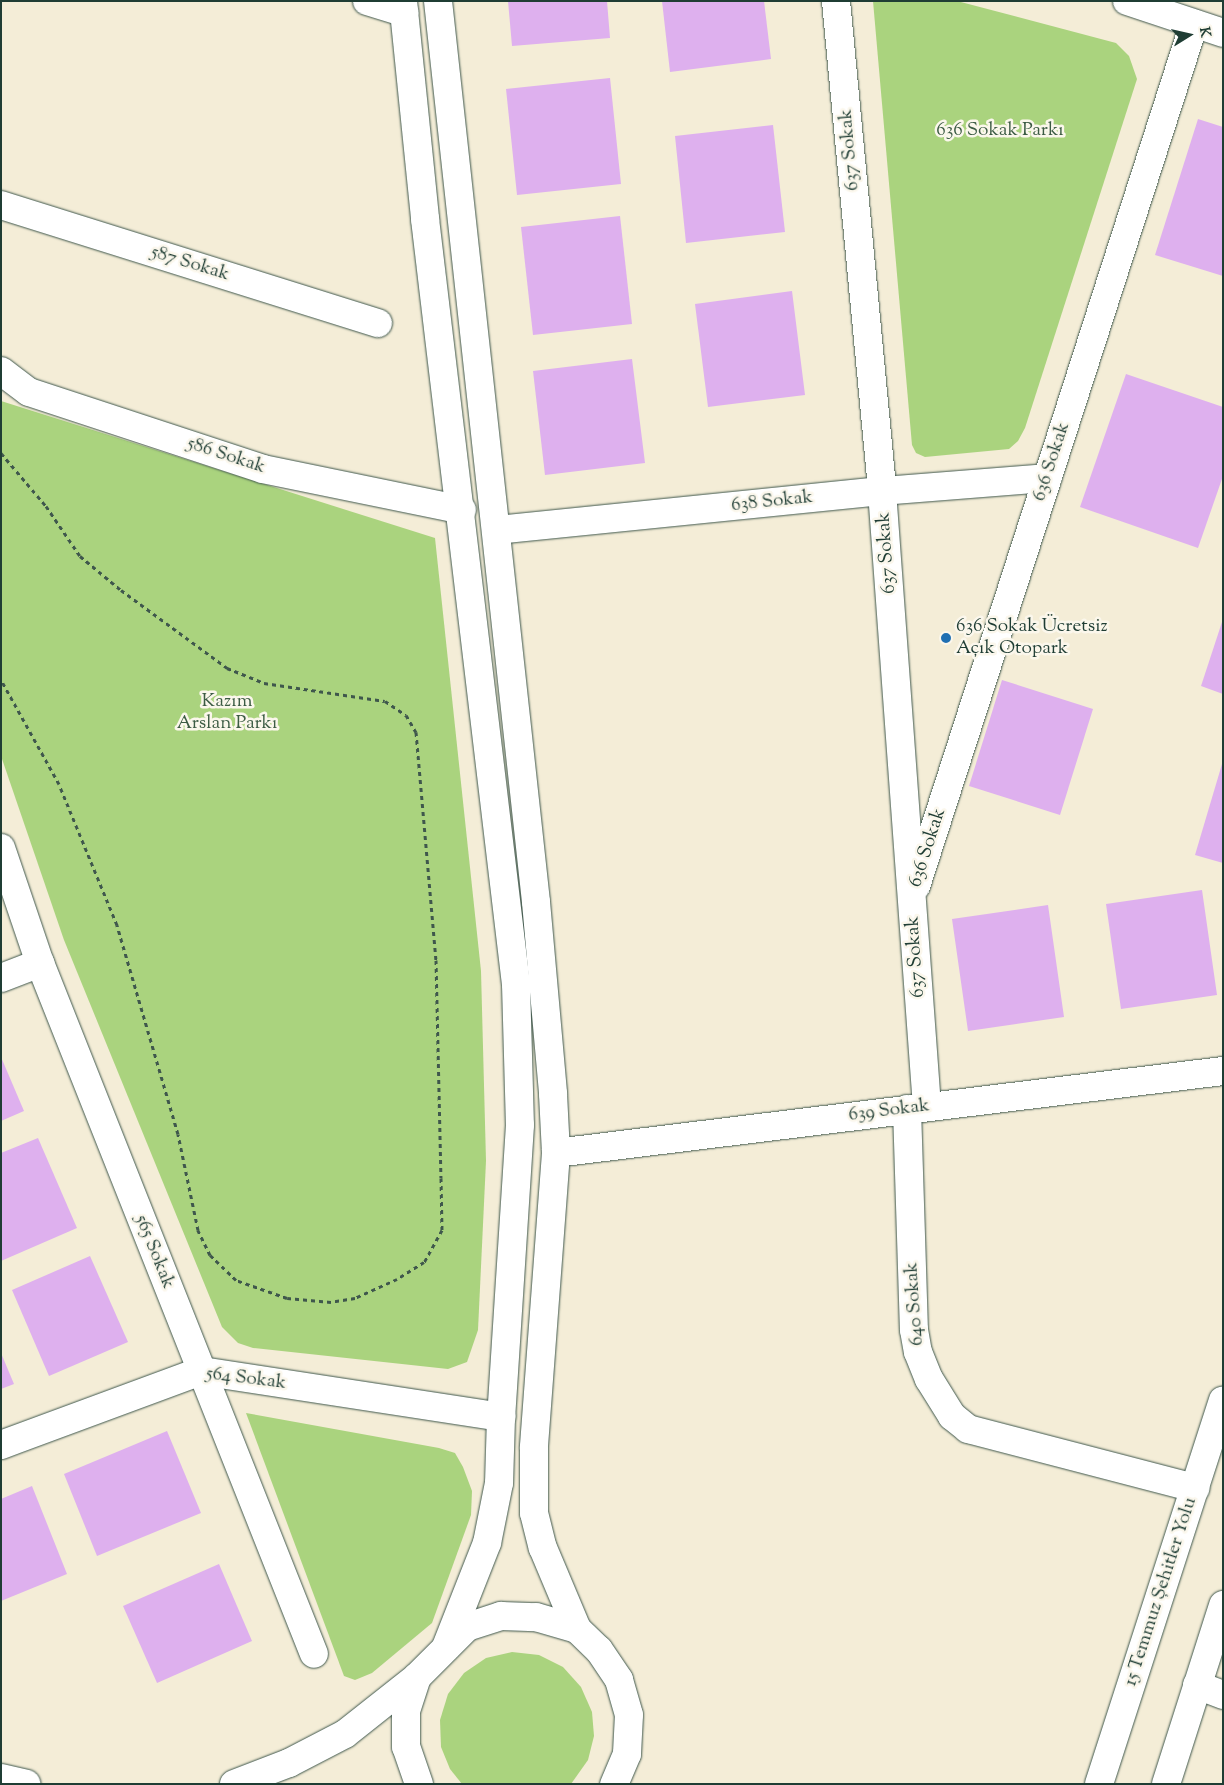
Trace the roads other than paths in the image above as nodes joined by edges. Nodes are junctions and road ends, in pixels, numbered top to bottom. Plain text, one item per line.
1 (367, 1) edge
2 (438, 1) edge
3 (836, 1) edge
4 (1127, 1) edge
5 (404, 7) edge
6 (1194, 24) junction
7 (1223, 33) edge
8 (1, 205) edge
9 (378, 323) dead end
10 (1, 371) edge
11 (1048, 478) junction
12 (882, 491) junction
13 (462, 510) junction
14 (497, 530) junction
15 (1, 848) edge
16 (911, 901) junction
17 (40, 963) junction
18 (1, 978) edge
19 (1223, 1071) edge
20 (917, 1107) junction
21 (556, 1154) junction
22 (201, 1371) junction
23 (1223, 1401) edge
24 (501, 1417) junction
25 (1, 1446) edge
26 (1195, 1488) junction
27 (1223, 1605) edge
28 (577, 1629) junction
29 (446, 1647) junction
30 (314, 1654) dead end
31 (416, 1677) junction
32 (1197, 1685) junction
33 (1223, 1695) edge
34 (1, 1778) edge
35 (26, 1784) edge
36 (234, 1784) edge
37 (419, 1784) edge
38 (614, 1784) edge
39 (1099, 1784) edge
40 (1166, 1784) edge

1 - 5 street
2 - 14 street
3 - 12 street, 637 Sokak
4 - 6 street
5 - 13 street
6 - 7 street
6 - 11 street, 636 Sokak
8 - 9 street, 587 Sokak
10 - 13 street, 586 Sokak
11 - 12 street, 638 Sokak
11 - 16 street, 636 Sokak
12 - 14 street, 638 Sokak
12 - 16 street, 637 Sokak
13 - 24 street
14 - 21 street
15 - 17 street, 565 Sokak
16 - 20 street, 637 Sokak
17 - 18 street
17 - 22 street, 565 Sokak
19 - 20 street, 639 Sokak
20 - 21 street, 639 Sokak
20 - 26 street, 640 Sokak
21 - 28 street
22 - 24 street, 564 Sokak
22 - 25 street, 564 Sokak
22 - 30 street, 565 Sokak
23 - 26 street, 15 Temmuz Şehitler Yolu
24 - 29 street
26 - 39 street, 15 Temmuz Şehitler Yolu
27 - 32 street
28 - 29 street
28 - 38 street
29 - 31 street
31 - 36 street
31 - 37 street
32 - 33 street
32 - 40 street
34 - 35 street

